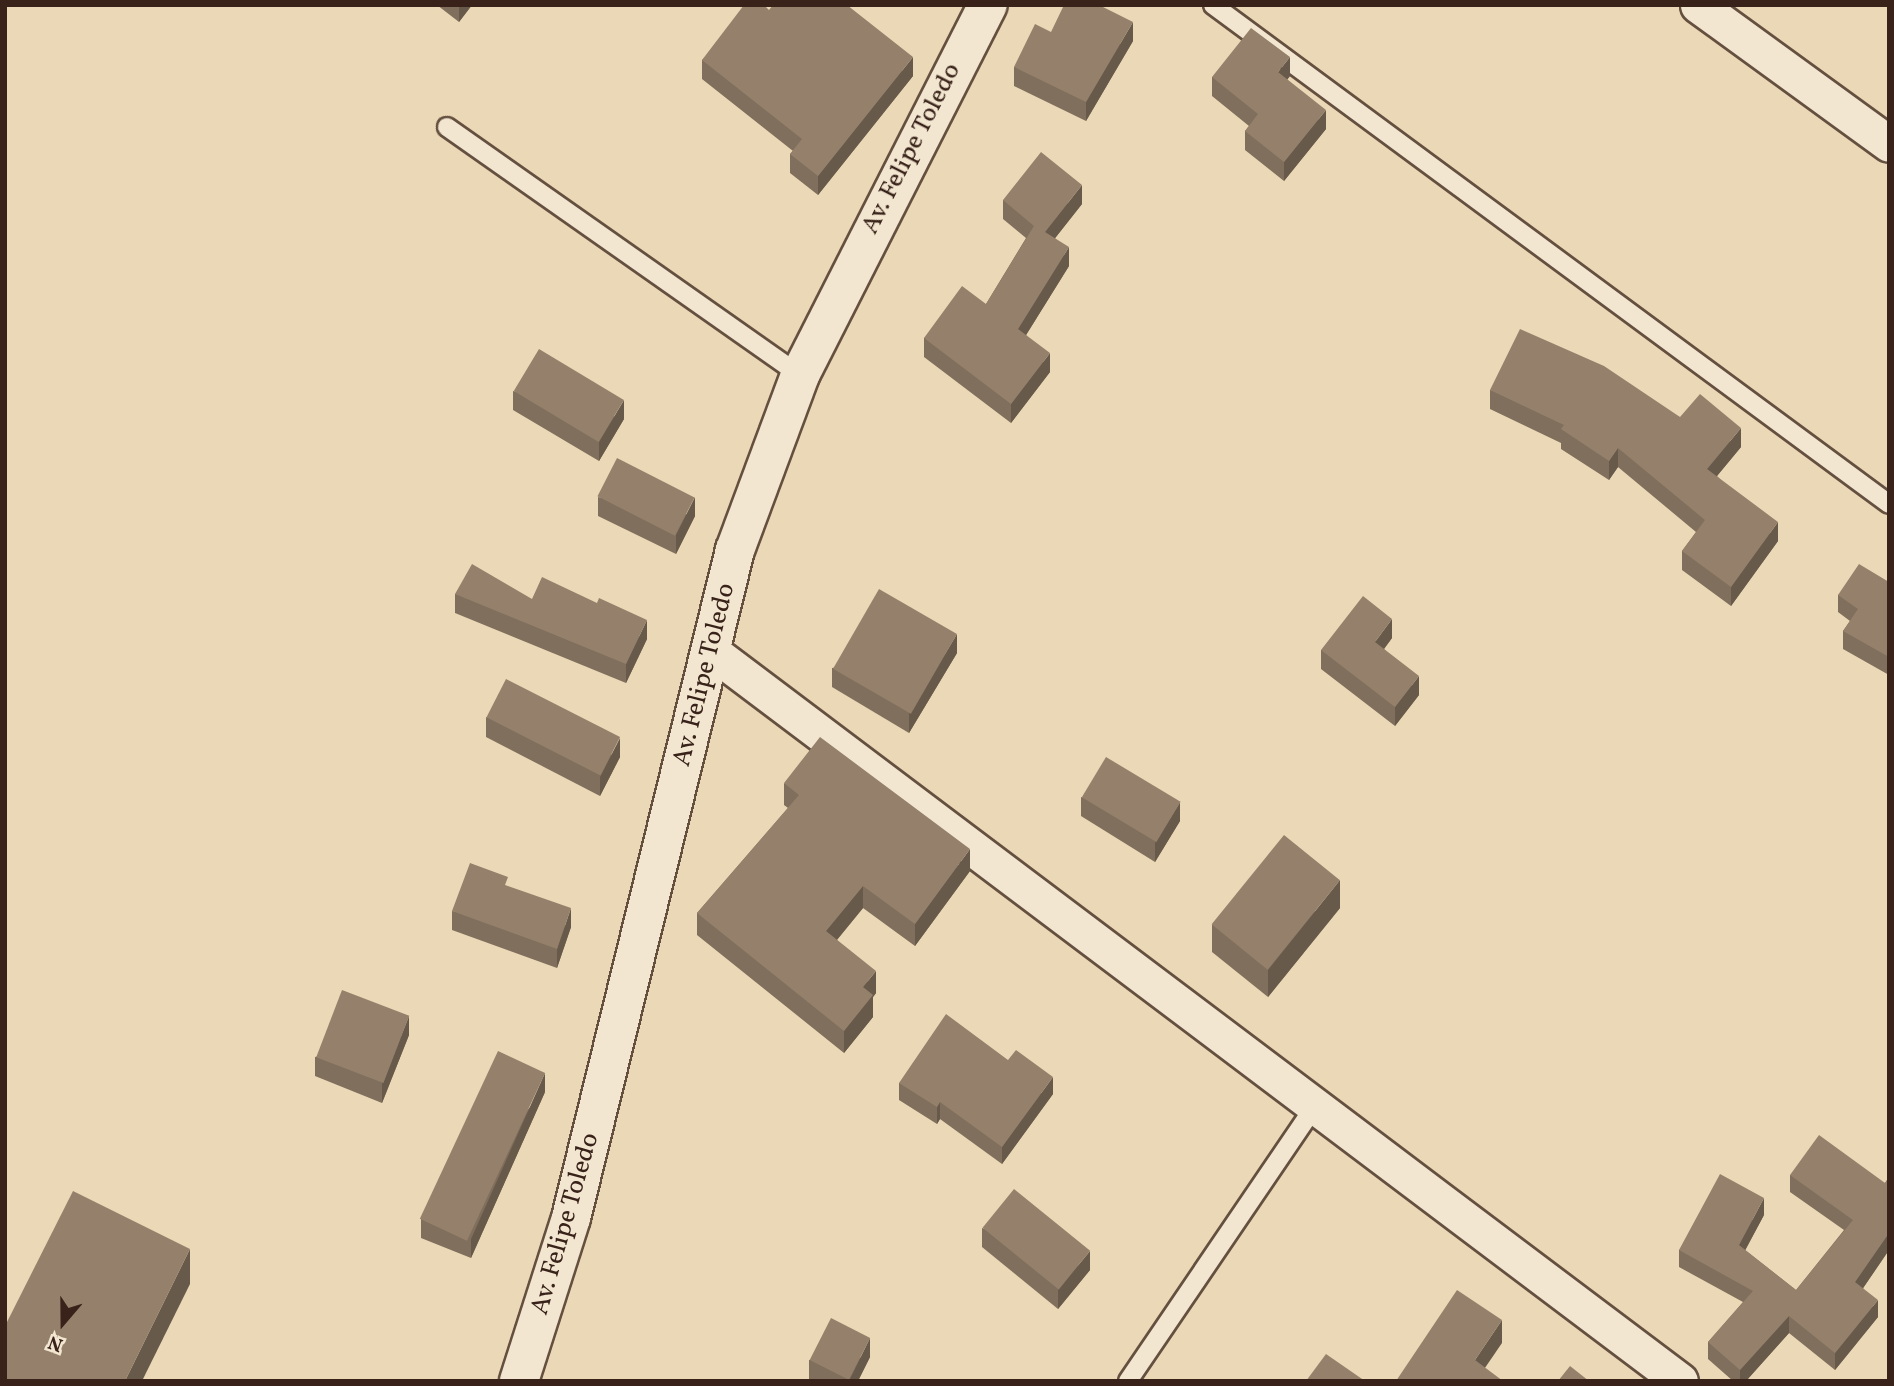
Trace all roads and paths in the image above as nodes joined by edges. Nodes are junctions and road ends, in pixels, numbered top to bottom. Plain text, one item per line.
1 (988, 5) edge
2 (1213, 5) edge
3 (1698, 5) edge
4 (447, 127) dead end
5 (1889, 144) edge
6 (800, 375) junction
7 (1889, 504) edge
8 (711, 651) junction
9 (1315, 1106) junction
10 (519, 1381) edge
11 (1128, 1381) edge
12 (1680, 1381) edge

1 - 6 main road, Av. Felipe Toledo
2 - 7 lane
3 - 5 street
4 - 6 lane
6 - 8 main road, Av. Felipe Toledo
8 - 9 street
8 - 10 main road, Av. Felipe Toledo
9 - 11 lane
9 - 12 street

